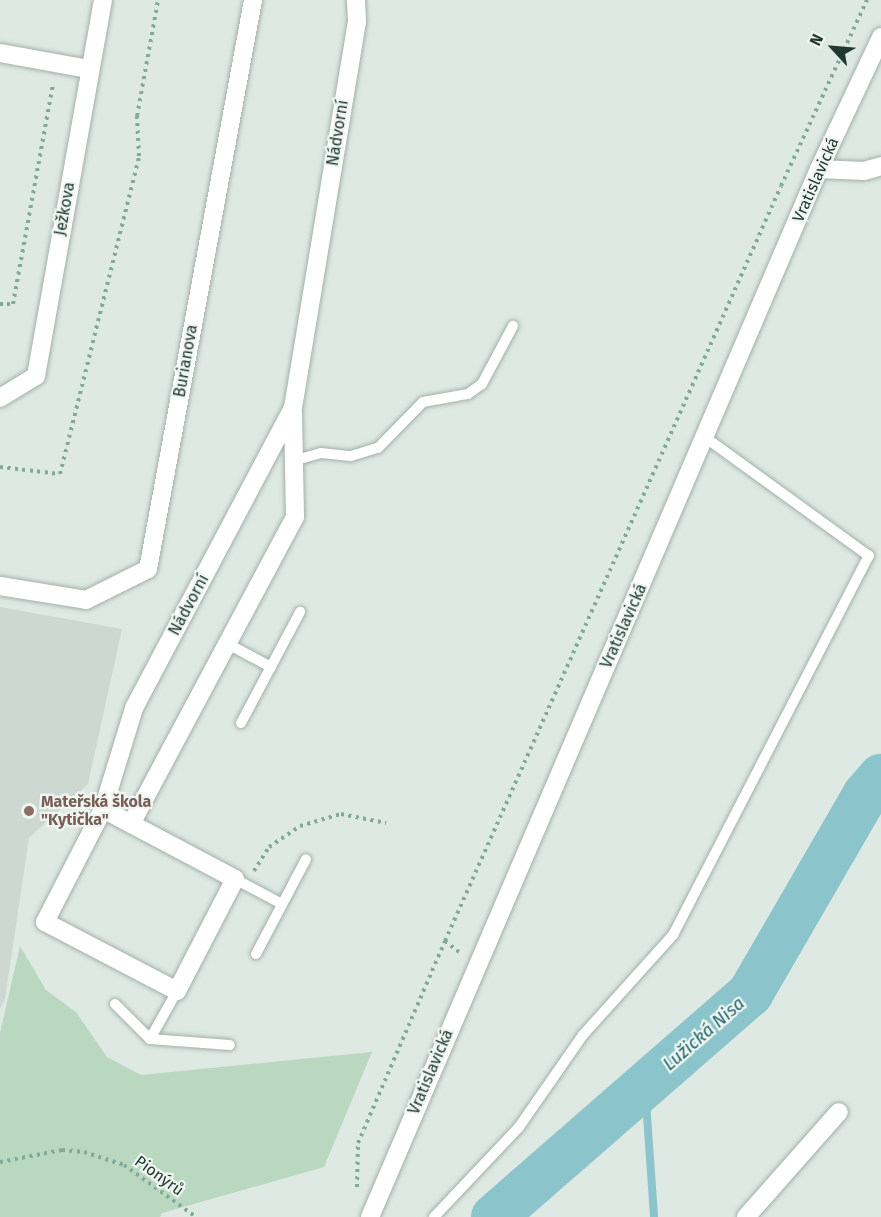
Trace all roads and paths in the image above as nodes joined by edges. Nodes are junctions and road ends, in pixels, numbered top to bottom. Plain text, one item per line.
1 (103, 0) edge
2 (159, 0) edge
3 (253, 0) edge
4 (356, 0) edge
5 (867, 0) edge
6 (881, 37) edge
7 (0, 53) edge
8 (57, 63) junction
9 (89, 69) junction
10 (881, 166) edge
11 (819, 169) junction
12 (0, 304) edge
13 (513, 326) dead end
14 (0, 398) edge
15 (293, 408) junction
16 (706, 438) junction
17 (293, 461) junction
18 (0, 467) edge
19 (0, 586) edge
20 (300, 612) dead end
21 (226, 643) junction
22 (270, 667) junction
23 (240, 723) dead end
24 (103, 810) junction
25 (386, 823) dead end
26 (131, 824) junction
27 (306, 859) dead end
28 (240, 882) junction
29 (282, 904) junction
30 (445, 941) junction
31 (256, 954) dead end
32 (476, 966) junction
33 (177, 991) junction
34 (115, 1004) dead end
35 (150, 1039) junction
36 (230, 1045) dead end
37 (839, 1112) dead end
38 (0, 1162) edge
39 (357, 1197) dead end
40 (196, 1217) edge
41 (370, 1217) edge
42 (434, 1217) edge
43 (746, 1217) edge

1 - 9 street, Ježkova
2 - 18 path
3 - 19 street, Burianova
4 - 15 street, Nádvorní
5 - 30 path
6 - 11 street, Vratislavická
7 - 8 street
8 - 9 street
8 - 12 path
9 - 14 street, Ježkova
10 - 11 street
11 - 16 street, Vratislavická
13 - 17 lane
15 - 17 street, Nádvorní
15 - 24 street, Nádvorní
16 - 32 street, Vratislavická
16 - 42 lane
17 - 21 street, Nádvorní
20 - 22 lane
21 - 22 lane
21 - 26 street, Nádvorní
22 - 23 lane
24 - 26 street
24 - 33 street, Nádvorní
25 - 28 path
26 - 28 street
27 - 29 lane
28 - 29 lane
28 - 33 street
29 - 31 lane
30 - 32 path
30 - 39 path
32 - 41 street, Vratislavická
33 - 35 lane
34 - 35 lane
35 - 36 lane
37 - 43 street
38 - 40 path, Pionýrů

